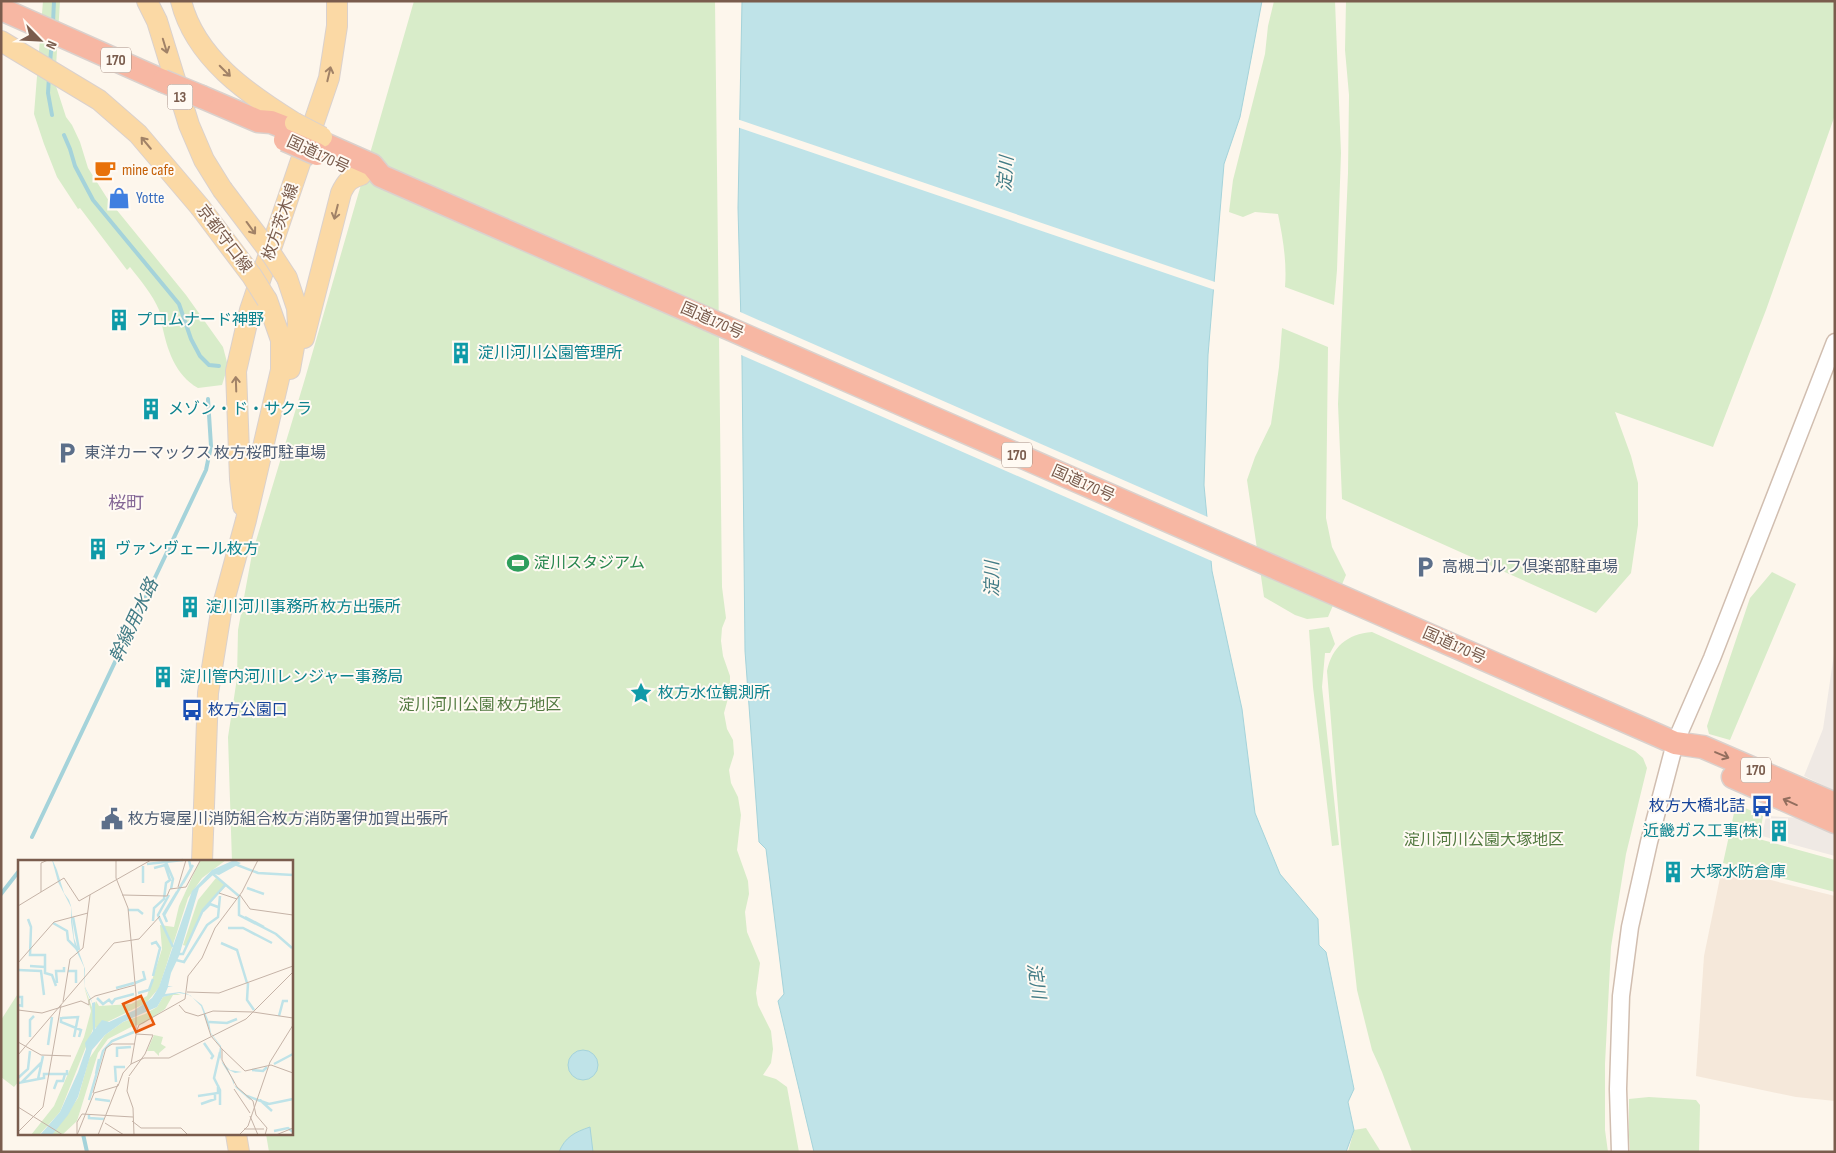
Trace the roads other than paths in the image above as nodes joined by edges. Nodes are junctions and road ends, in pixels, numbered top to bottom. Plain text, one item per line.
1 (147, 1) edge
2 (181, 1) edge
3 (337, 1) edge
4 (1, 9) edge
5 (1, 41) edge
6 (290, 131) junction
7 (371, 174) junction
8 (1835, 342) edge
9 (284, 394) junction
10 (246, 520) junction
11 (1676, 743) junction
12 (1835, 804) edge
13 (1835, 822) edge
14 (202, 860) edge
15 (236, 1136) edge
16 (239, 1152) edge
17 (1620, 1152) edge

1 -> 9 main road, 京都守口線 / 13, bridge
2 -> 6 main road
10 -> 3 main road, 枚方茨木線
4 - 6 highway, 国道170号 / 170, bridge
10 -> 5 main road, 京都守口線 / 13, bridge
6 - 7 highway, 国道170号 / 170, bridge
7 -> 9 main road
7 - 11 highway, 国道170号 / 170
8 - 11 street
9 - 10 main road, 京都守口線 / 13
10 - 14 main road, 京都守口線 / 13
11 -> 12 highway, 国道170号 / 170
13 -> 11 highway, 国道170号 / 170
11 - 17 street
15 - 16 main road

